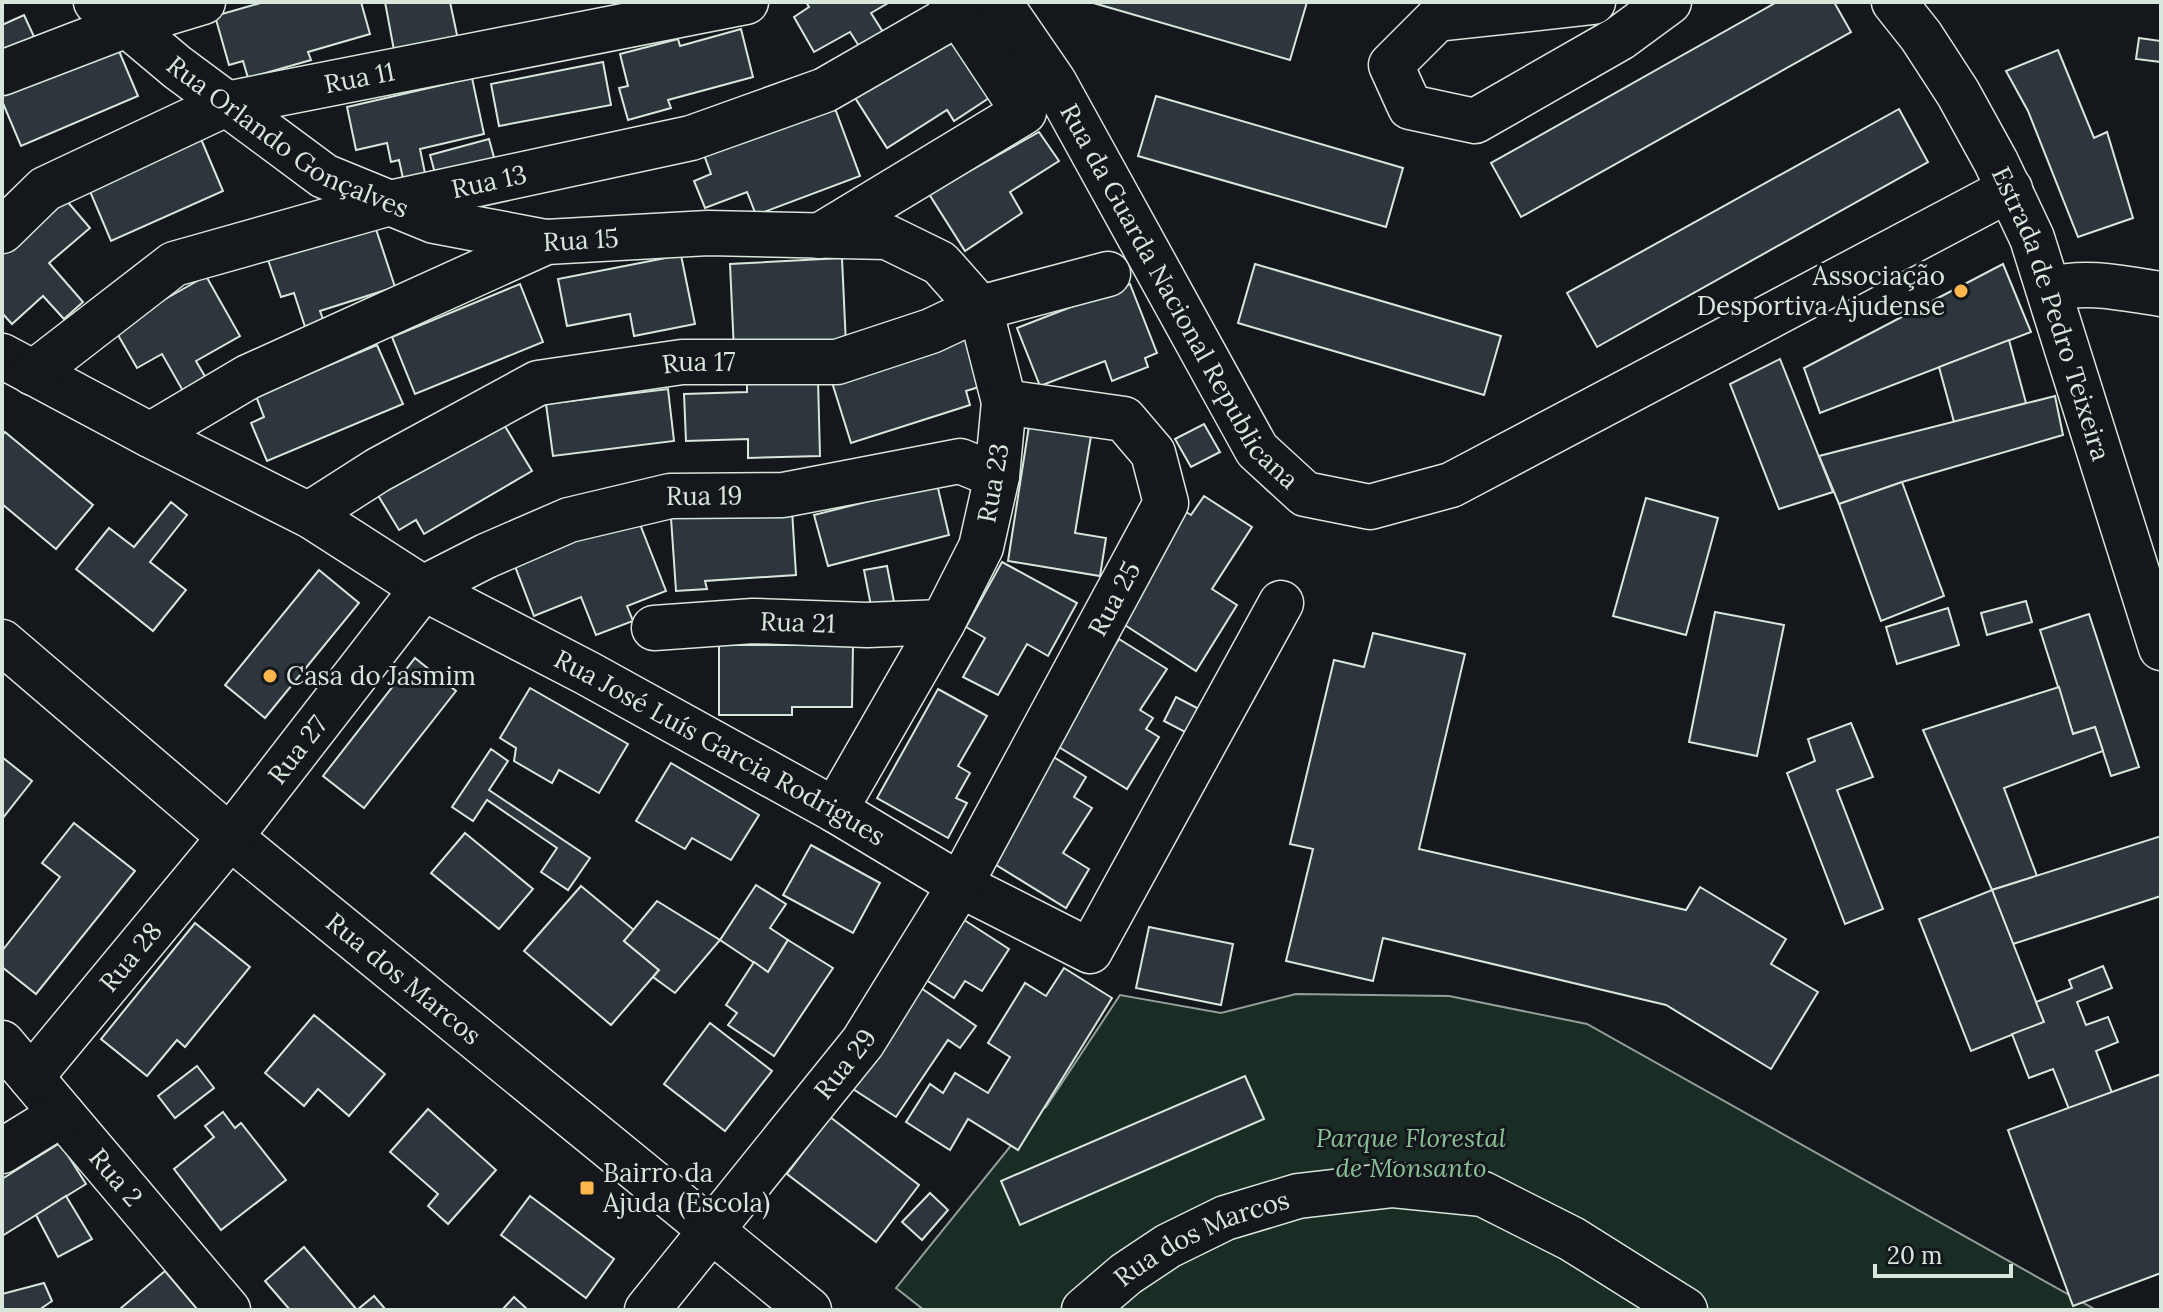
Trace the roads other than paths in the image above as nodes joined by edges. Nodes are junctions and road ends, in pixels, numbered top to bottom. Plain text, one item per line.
1 (203, 2) edge
2 (746, 2) edge
3 (1593, 2) edge
4 (1669, 2) edge
5 (1894, 2) edge
6 (970, 6) edge
7 (111, 13) edge
8 (2, 73) edge
9 (226, 104) junction
10 (2010, 189) junction
11 (390, 203) junction
12 (2, 231) edge
13 (819, 236) junction
14 (546, 242) junction
15 (1108, 274) dead end
16 (2049, 289) junction
17 (2161, 294) edge
18 (980, 308) junction
19 (18, 364) edge
20 (1004, 402) junction
21 (150, 435) junction
22 (997, 476) junction
23 (311, 516) junction
24 (423, 588) junction
25 (1281, 603) dead end
26 (943, 622) junction
27 (654, 628) dead end
28 (2, 642) edge
29 (2161, 648) edge
30 (835, 810) junction
31 (230, 837) junction
32 (960, 885) junction
33 (2, 1043) edge
34 (31, 1077) junction
35 (62, 1114) junction
36 (2, 1151) edge
37 (711, 1231) junction
38 (228, 1310) edge
39 (647, 1310) edge
40 (809, 1310) edge
41 (1084, 1310) edge
42 (1685, 1310) edge

1 - 7 street
2 - 9 street, Rua 11
3 - 4 street
5 - 10 street, Estrada de Pedro Teixeira
6 - 10 street, Rua da Guarda Nacional Republicana
6 - 11 street, Rua 13
6 - 13 street
7 - 8 street
7 - 9 street, Rua Orlando Gonçalves
9 - 11 street, Rua Orlando Gonçalves
9 - 12 street, Rua 11
10 - 16 street, Estrada de Pedro Teixeira
11 - 14 street, Rua Orlando Gonçalves
11 - 19 street, Rua 13
13 - 14 street, Rua 15
13 - 18 street, Rua 23
14 - 21 street, Rua 15
15 - 18 street, Rua 17
16 - 17 street
16 - 29 street, Estrada de Pedro Teixeira
18 - 20 street, Rua 23
18 - 23 street, Rua 17
19 - 21 street, Rua José Luís Garcia Rodrigues
20 - 22 street, Rua 23
20 - 32 street, Rua 25
21 - 23 street, Rua José Luís Garcia Rodrigues
22 - 24 street, Rua 19
22 - 26 street, Rua 23
23 - 24 street, Rua José Luís Garcia Rodrigues
24 - 30 street, Rua José Luís Garcia Rodrigues
24 - 31 street, Rua 27
25 - 32 street, Rua José Luís Garcia Rodrigues
26 - 27 street, Rua 21
26 - 30 street, Rua 23
28 - 31 street, Rua dos Marcos
30 - 32 street, Rua José Luís Garcia Rodrigues
31 - 34 street, Rua 28
31 - 37 street, Rua dos Marcos
32 - 37 street, Rua 29
33 - 34 street, Rua 2
34 - 35 street, Rua 2
35 - 36 street
35 - 38 street, Rua 2
37 - 39 street, Rua 29
37 - 40 street, Rua dos Marcos
41 - 42 street, Rua dos Marcos

